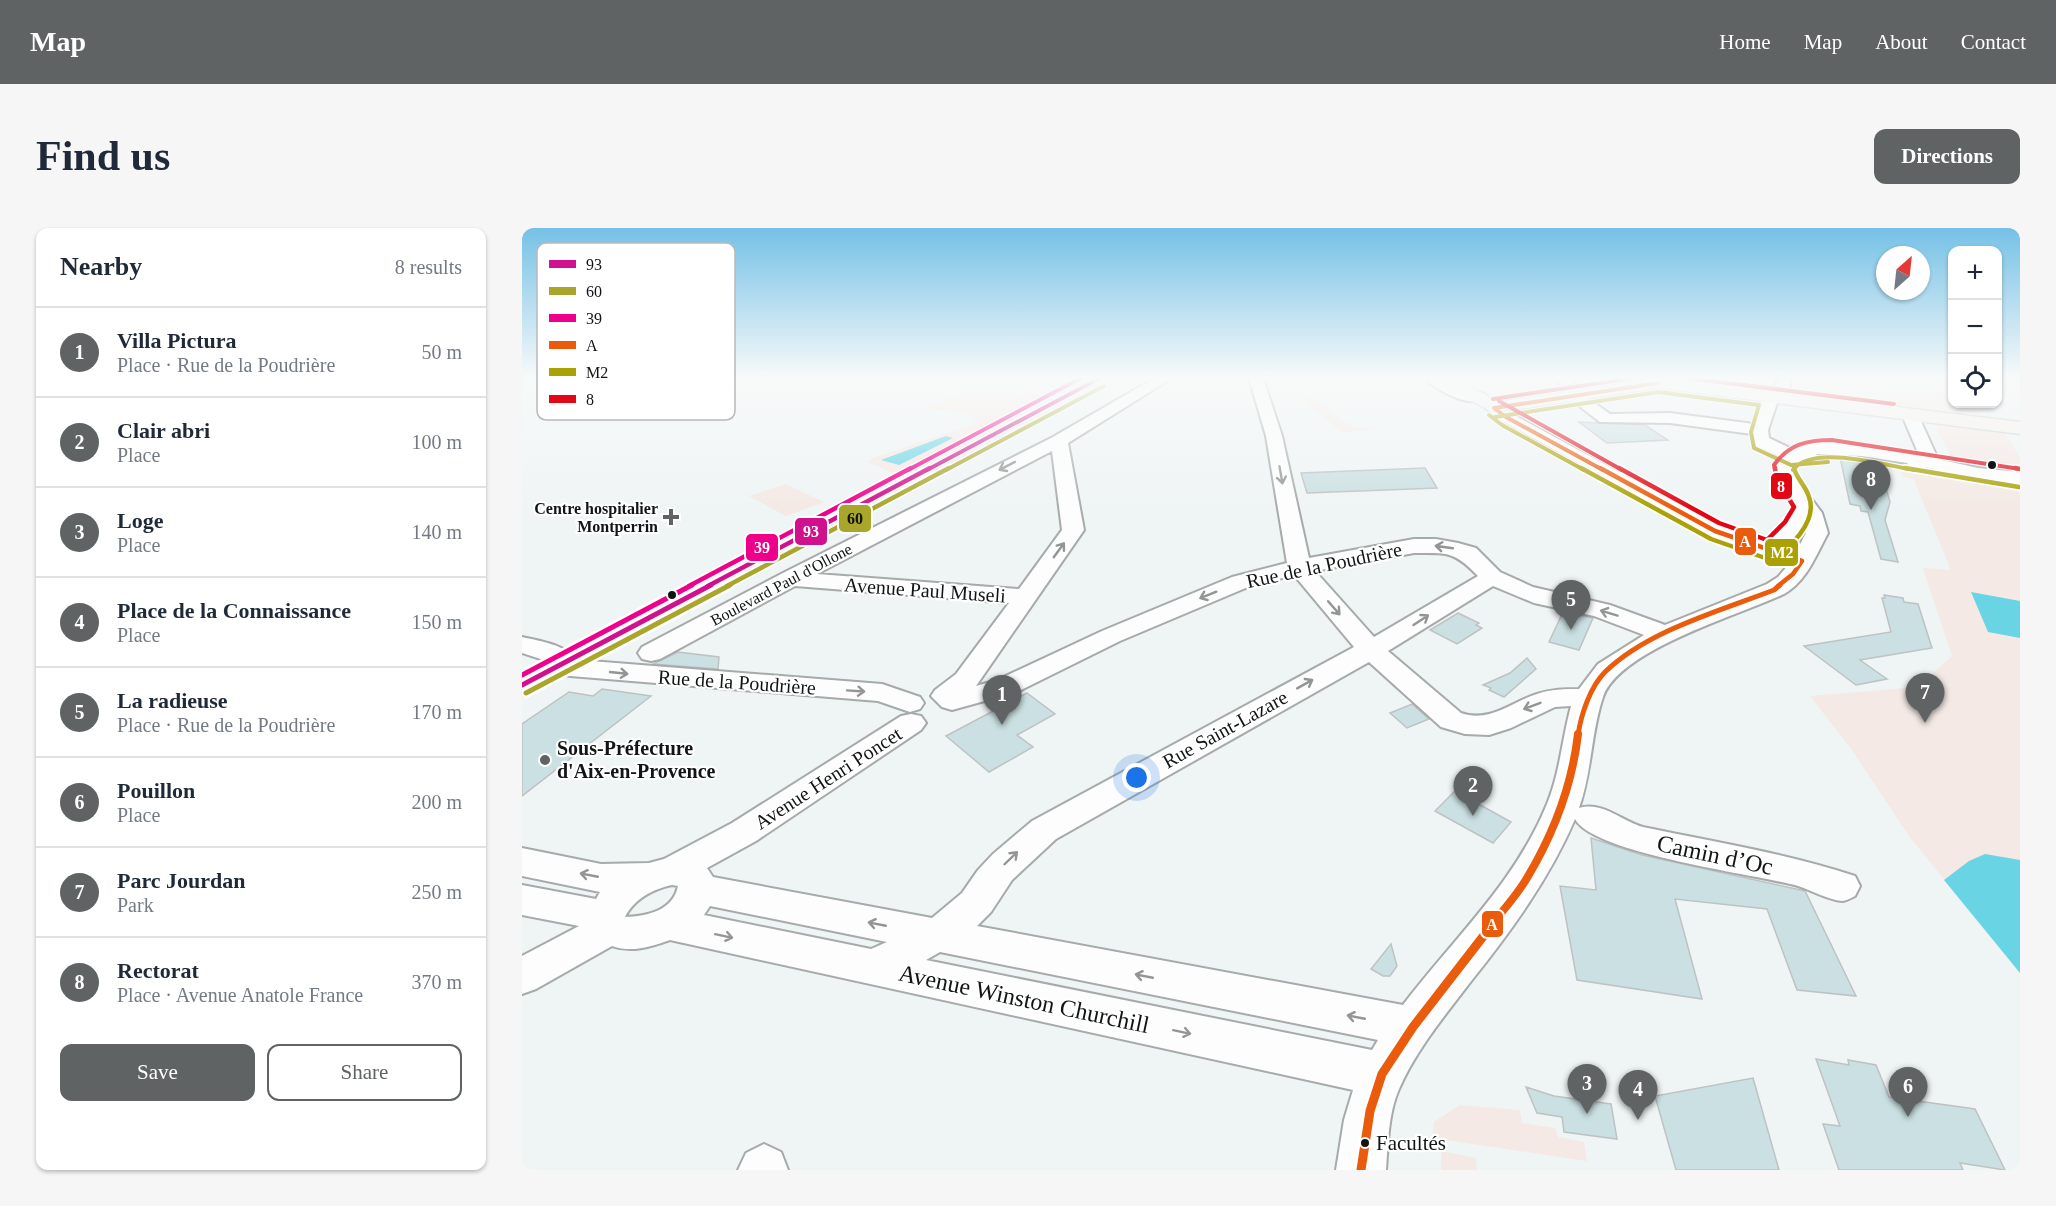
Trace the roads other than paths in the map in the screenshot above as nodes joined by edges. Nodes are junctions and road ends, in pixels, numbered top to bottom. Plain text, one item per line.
1 (1017, 422) edge
2 (1091, 422) edge
3 (1270, 422) edge
4 (1515, 422) edge
5 (1700, 422) edge
6 (1764, 422) edge
7 (1912, 422) edge
8 (1969, 422) edge
9 (2020, 428) edge
10 (1760, 430) junction
11 (1059, 441) junction
12 (1793, 456) junction
13 (1922, 463) junction
14 (2020, 478) edge
15 (1803, 503) junction
16 (1769, 550) junction
17 (1802, 561) junction
18 (1299, 567) junction
19 (1492, 577) junction
20 (789, 579) junction
21 (1025, 597) junction
22 (1739, 603) junction
23 (1664, 633) junction
24 (522, 645) edge
25 (1370, 648) junction
26 (651, 653) dead end
27 (563, 663) junction
28 (522, 685) edge
29 (1590, 698) junction
30 (949, 699) junction
31 (911, 713) junction
32 (1590, 817) dead end
33 (522, 862) edge
34 (678, 879) junction
35 (1842, 886) dead end
36 (522, 900) edge
37 (976, 904) junction
38 (608, 922) junction
39 (667, 924) junction
40 (934, 936) junction
41 (991, 947) junction
42 (873, 968) junction
43 (522, 976) edge
44 (1413, 1027) junction
45 (1382, 1074) junction
46 (1360, 1170) edge

1 - 27 main road
2 - 11 street, Boulevard Paul d'Ollone
3 -> 18 street
4 - 16 street
5 - 10 street
6 - 10 street
7 - 13 street
8 - 9 main road
10 - 12 street
11 -> 20 street, Boulevard Paul d'Ollone
21 -> 11 street
12 - 13 street
12 - 15 street
13 - 14 street
15 - 16 street
15 - 17 street
16 - 17 street
16 - 22 street
17 - 22 street
19 -> 18 street, Rue de la Poudrière
18 -> 25 street
18 -> 30 street, Rue de la Poudrière
23 -> 19 street, Rue de la Poudrière
25 -> 19 street, Rue Saint-Lazare
20 - 21 street, Avenue Paul Museli
20 - 26 street, Boulevard Paul d'Ollone
21 - 30 street
22 - 23 street
23 - 29 street
24 - 27 street, Rue de la Poudrière
29 -> 25 street
37 -> 25 street, Rue Saint-Lazare
27 - 28 main road
27 -> 31 street, Rue de la Poudrière
29 - 44 street
30 - 31 street
31 - 34 street, Avenue Henri Poncet
32 - 35 street, Camin d’Oc
34 -> 33 street, Avenue Winston Churchill
34 - 38 street
34 - 39 street
40 -> 34 street, Avenue Winston Churchill
36 - 38 street
37 - 40 street, Rue Saint-Lazare
37 - 41 street
38 - 39 street
38 - 43 street
39 -> 42 street, Avenue Winston Churchill
40 - 41 street, Avenue Winston Churchill
40 - 42 street, Rue Saint-Lazare
44 -> 41 street, Avenue Winston Churchill
42 -> 45 street, Avenue Winston Churchill
44 - 45 street
45 - 46 street

